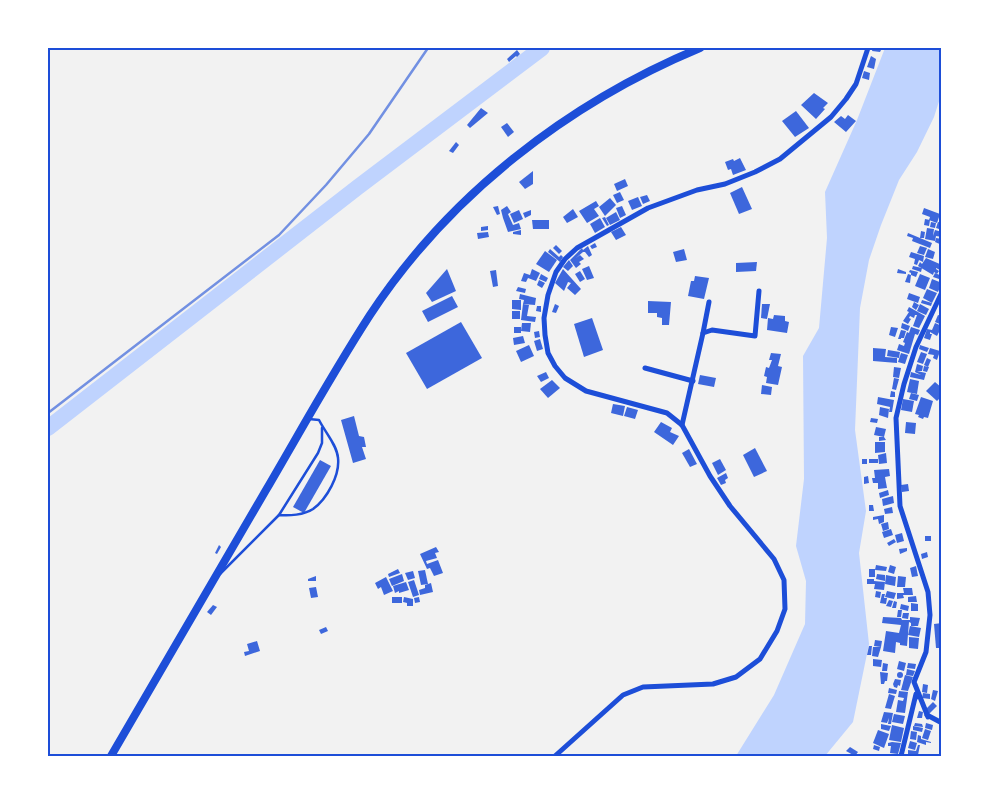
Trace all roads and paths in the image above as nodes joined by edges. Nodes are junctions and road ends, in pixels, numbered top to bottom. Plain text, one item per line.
1 (700, 48) edge
2 (868, 48) edge
3 (759, 292) dead end
4 (942, 292) edge
5 (709, 302) dead end
6 (703, 333) junction
7 (645, 368) dead end
8 (693, 382) junction
9 (307, 419) junction
10 (682, 425) junction
11 (322, 427) junction
12 (279, 515) junction
13 (214, 580) junction
14 (928, 717) junction
15 (942, 723) edge
16 (111, 756) edge
17 (555, 756) edge
18 (901, 756) edge

1 - 9 main road
2 - 10 street
3 - 6 street
4 - 14 street
5 - 6 street
6 - 8 street
7 - 8 street
8 - 10 street
9 - 11 lane
9 - 13 main road
10 - 17 street
11 - 12 lane
11 - 12 lane
12 - 13 lane
13 - 16 main road
14 - 15 street
14 - 18 street

